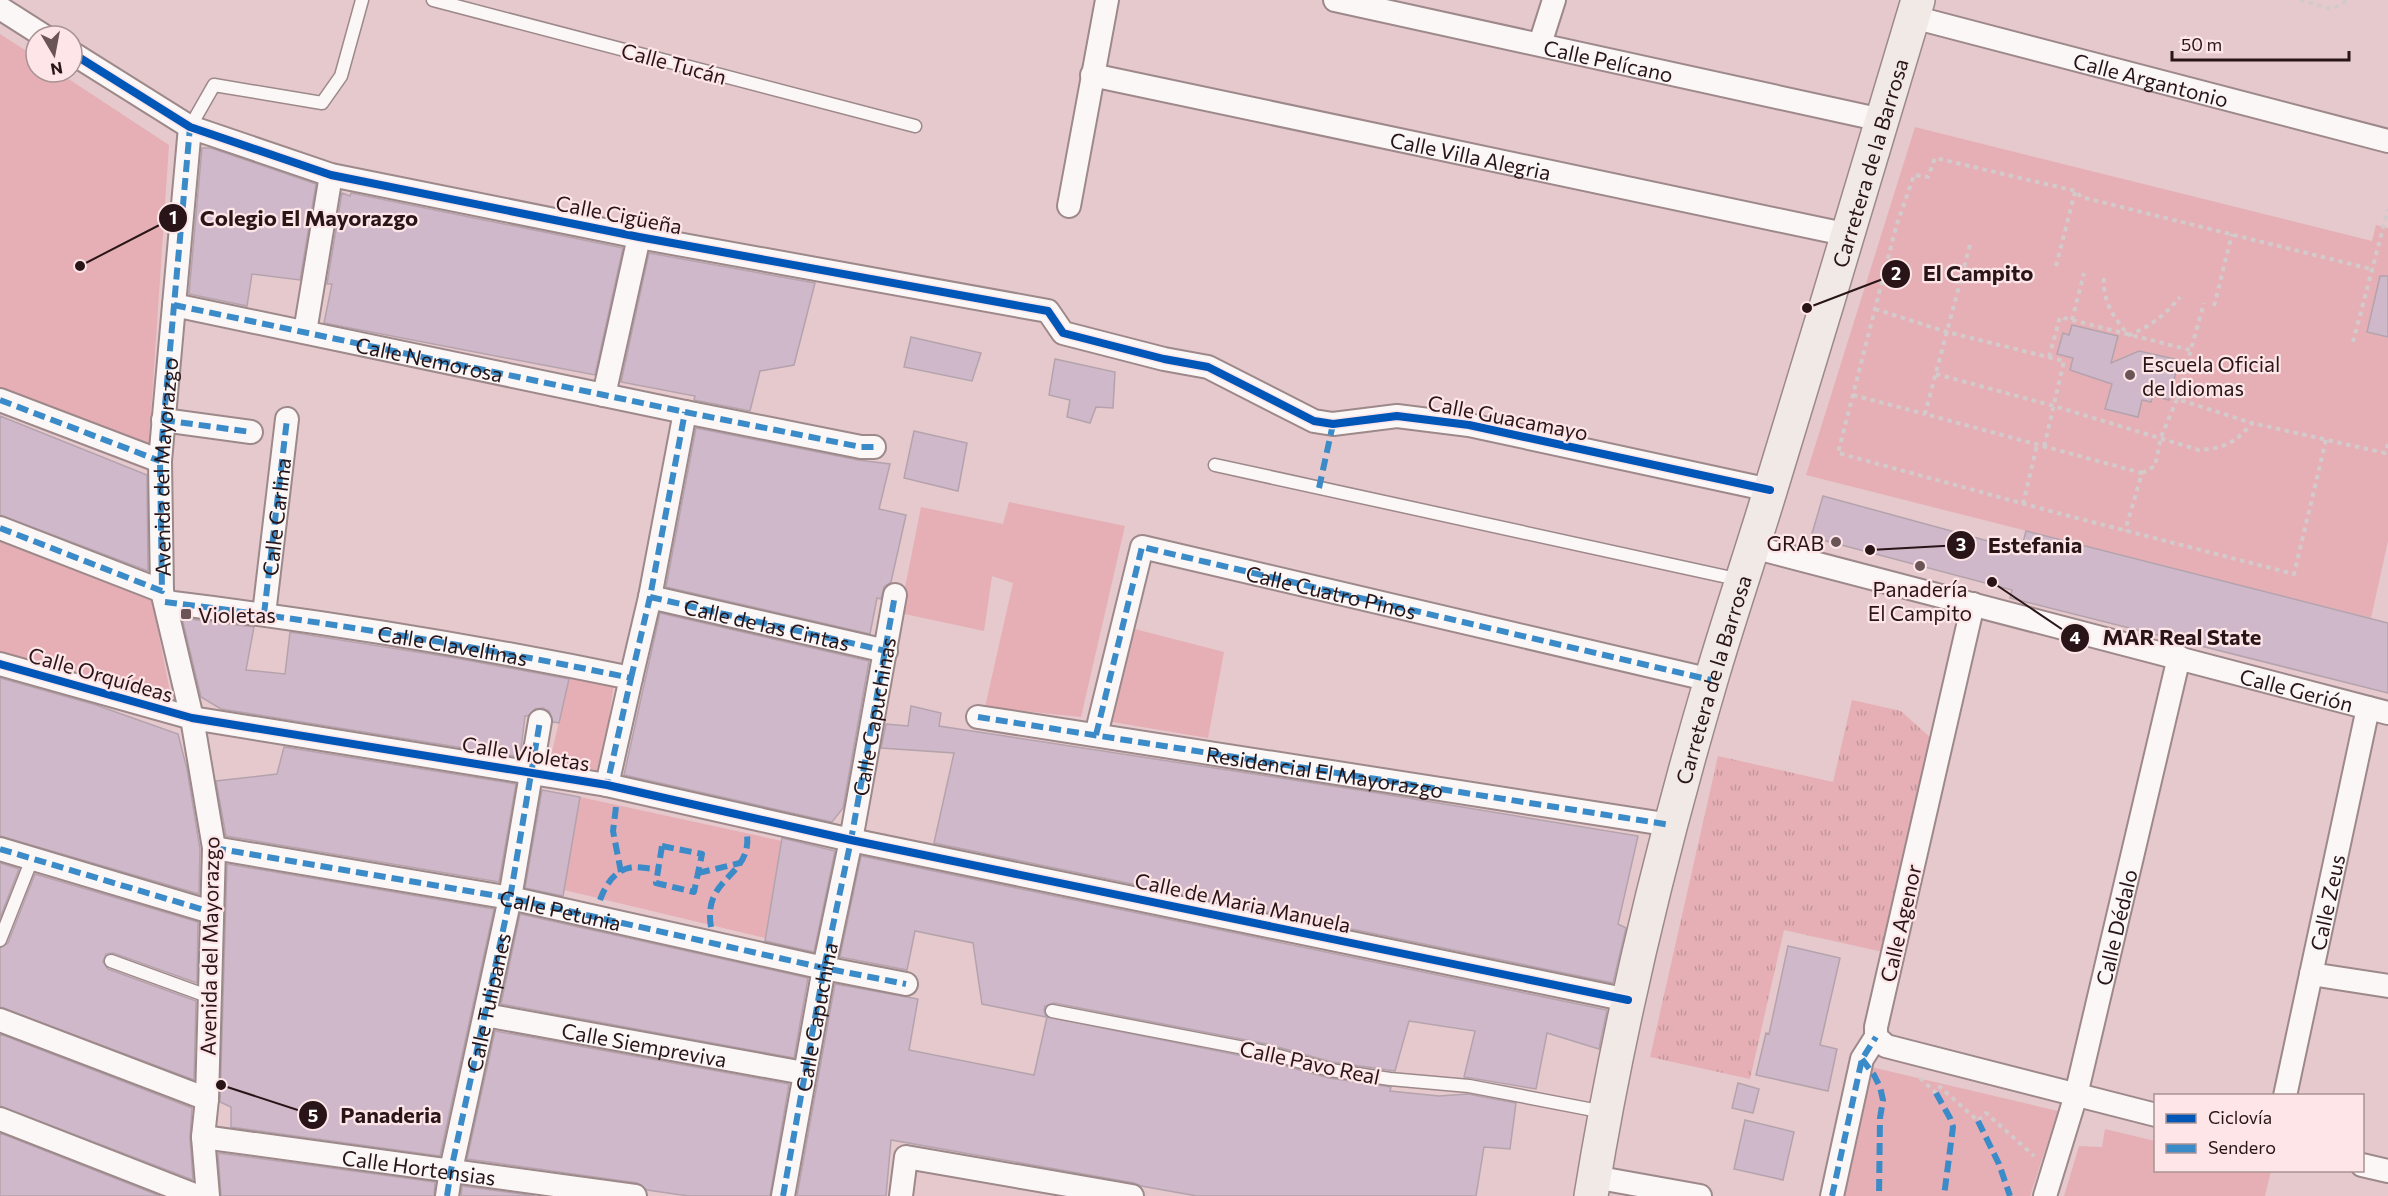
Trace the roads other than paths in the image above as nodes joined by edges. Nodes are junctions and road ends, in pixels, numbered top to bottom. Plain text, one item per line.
1 (362, 0) edge
2 (433, 0) edge
3 (1335, 0) edge
4 (1554, 0) edge
5 (1104, 1) edge
6 (0, 8) edge
7 (1915, 9) edge
8 (25, 24) edge
9 (1540, 44) junction
10 (84, 61) edge
11 (1092, 75) junction
12 (1882, 120) junction
13 (915, 126) dead end
14 (190, 127) junction
15 (2388, 141) edge
16 (331, 175) junction
17 (1069, 206) dead end
18 (1848, 235) junction
19 (639, 237) junction
20 (174, 305) junction
21 (1048, 311) joint
22 (305, 332) junction
23 (604, 395) junction
24 (0, 400) edge
25 (685, 412) junction
26 (287, 418) dead end
27 (163, 420) junction
28 (251, 432) dead end
29 (874, 447) dead end
30 (160, 461) junction
31 (1215, 465) dead end
32 (1770, 490) junction
33 (0, 528) edge
34 (1753, 547) junction
35 (1742, 580) junction
36 (895, 595) dead end
37 (164, 597) junction
38 (650, 597) junction
39 (1973, 604) junction
40 (264, 615) junction
41 (886, 651) junction
42 (2179, 657) junction
43 (0, 664) edge
44 (631, 678) junction
45 (1711, 680) junction
46 (2378, 710) edge
47 (978, 717) dead end
48 (192, 718) junction
49 (540, 721) dead end
50 (1096, 735) junction
51 (531, 771) junction
52 (607, 785) junction
53 (1671, 825) junction
54 (851, 840) junction
55 (214, 848) junction
56 (0, 849) edge
57 (32, 859) junction
58 (510, 898) junction
59 (212, 912) junction
60 (0, 940) edge
61 (111, 961) dead end
62 (824, 968) junction
63 (2311, 974) junction
64 (906, 984) dead end
65 (2388, 986) edge
66 (210, 997) junction
67 (1628, 1000) junction
68 (1052, 1011) dead end
69 (485, 1015) junction
70 (0, 1020) edge
71 (1876, 1037) junction
72 (804, 1073) junction
73 (2285, 1094) edge
74 (2076, 1095) junction
75 (207, 1099) junction
76 (1605, 1112) junction
77 (2154, 1114) edge
78 (0, 1119) edge
79 (202, 1137) junction
80 (2364, 1165) edge
81 (451, 1170) junction
82 (2388, 1171) edge
83 (1593, 1186) edge
84 (197, 1196) edge
85 (208, 1196) edge
86 (447, 1196) edge
87 (635, 1196) edge
88 (783, 1196) edge
89 (901, 1196) edge
90 (1132, 1196) edge
91 (1700, 1196) edge
92 (1832, 1196) edge
93 (2045, 1196) edge

1 - 14 lane
2 - 13 lane, Calle Tucán
3 - 9 street, Calle Pelícano
4 - 9 street
5 - 11 street
6 - 8 street
7 - 12 street, Carretera de la Barrosa
7 - 15 street, Calle Argantonio
9 - 12 street, Calle Pelícano
10 - 14 street, Calle Cigüeña
11 - 17 street
11 - 18 street, Calle Villa Alegria
12 - 18 street, Carretera de la Barrosa
14 - 16 street, Calle Cigüeña
14 - 20 street, Avenida del Mayorazgo
16 - 19 street, Calle Cigüeña
16 - 22 street
18 - 32 street, Carretera de la Barrosa
19 - 21 street, Calle Cigüeña
19 - 23 street
20 - 22 street, Calle Nemorosa
20 - 27 street, Avenida del Mayorazgo
21 - 32 street, Calle Guacamayo
22 - 23 street, Calle Nemorosa
23 - 25 street, Calle Nemorosa
24 - 30 street
25 - 29 street, Calle Nemorosa
25 - 38 street
26 - 40 street, Calle Carlina
27 - 28 street
27 - 30 street, Avenida del Mayorazgo
30 - 37 street, Avenida del Mayorazgo
31 - 35 lane
32 - 34 street, Carretera de la Barrosa
33 - 37 street, Calle Clavellinas
34 - 35 street, Carretera de la Barrosa
34 - 39 street, Calle Gerión
35 - 45 street, Carretera de la Barrosa
36 - 41 street, Calle Capuchinas
37 - 40 street, Calle Clavellinas
37 - 48 street, Avenida del Mayorazgo
38 - 41 street, Calle de las Cintas
38 - 44 street
39 - 42 street, Calle Gerión
39 - 71 street, Calle Agenor
40 - 44 street, Calle Clavellinas
41 - 54 street, Calle Capuchinas
42 - 46 street, Calle Gerión
42 - 74 street, Calle Dédalo
43 - 48 street, Calle Orquídeas
44 - 52 street
45 - 50 street, Calle Cuatro Pinos
45 - 53 street, Carretera de la Barrosa
46 - 63 street, Calle Zeus
47 - 50 street, Residencial El Mayorazgo
48 - 51 street, Calle Violetas
48 - 55 street, Avenida del Mayorazgo
49 - 51 street, Calle Violetas
50 - 53 street, Residencial El Mayorazgo
51 - 52 street, Calle Violetas
51 - 58 street, Calle Tulipanes
52 - 54 street, Calle Violetas
53 - 67 street, Carretera de la Barrosa
54 - 62 street, Calle Capuchina
54 - 67 street, Calle de Maria Manuela
55 - 58 street, Calle Petunia
55 - 59 street, Avenida del Mayorazgo
56 - 57 street
57 - 59 street
57 - 60 lane
58 - 62 street, Calle Petunia
58 - 69 street, Calle Tulipanes
59 - 66 street, Avenida del Mayorazgo
61 - 66 lane
62 - 64 street, Calle Petunia
62 - 72 street, Calle Capuchina
63 - 65 street
63 - 73 street, Calle Zeus
66 - 75 street, Avenida del Mayorazgo
67 - 76 street, Carretera de la Barrosa
68 - 76 lane, Calle Pavo Real
69 - 72 street, Calle Siempreviva
69 - 81 street, Calle Tulipanes
70 - 75 street
71 - 74 street
71 - 92 street
72 - 88 street, Calle Capuchina
74 - 77 street
74 - 93 street, Calle Dédalo
75 - 79 street, Avenida del Mayorazgo
76 - 83 street, Carretera de la Barrosa
78 - 84 street
79 - 81 street, Calle Hortensias
79 - 85 street, Avenida del Mayorazgo
80 - 82 street
81 - 86 street, Calle Tulipanes
81 - 87 street, Calle Hortensias
83 - 91 street
89 - 90 street

